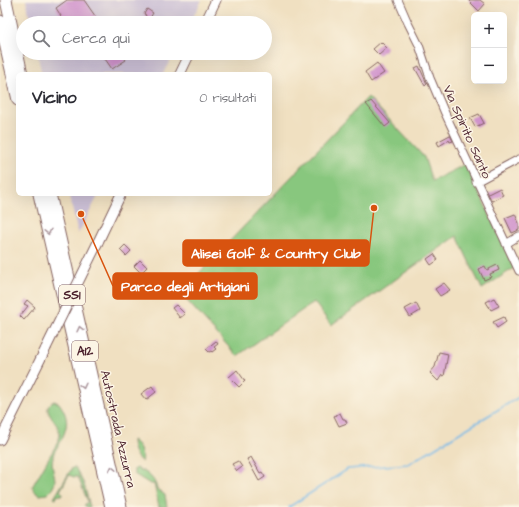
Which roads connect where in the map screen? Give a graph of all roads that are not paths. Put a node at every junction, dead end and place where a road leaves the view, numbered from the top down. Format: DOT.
graph roads {
  1 [pos="6,0"];
  2 [pos="216,0"];
  3 [pos="398,0"];
  4 [pos="208,16"];
  5 [pos="0,21"];
  6 [pos="16,46"];
  7 [pos="19,60"];
  8 [pos="187,60"];
  9 [pos="22,72"];
  10 [pos="181,72"];
  11 [pos="16,91"];
  12 [pos="519,159"];
  13 [pos="476,182"];
  14 [pos="39,196"];
  15 [pos="50,196"];
  16 [pos="120,196"];
  17 [pos="519,236"];
  18 [pos="506,244"];
  19 [pos="519,271"];
  20 [pos="0,440"];
  21 [pos="111,507"];
  22 [pos="121,507"];
  1 -- 6 [label="highway"];
  2 -- 4 [label="main road"];
  3 -- 13 [label="street, Via Spirito Santo"];
  5 -- 11 [label="highway"];
  7 -- 9 [label="highway"];
  8 -- 10 [label="main road"];
  12 -- 13 [label="street"];
  13 -- 18 [label="street, Via Spirito Santo"];
  14 -- 21 [label="highway, Autostrada Azzurra / A12, one-way"];
  22 -- 15 [label="highway, Autostrada Azzurra / A12, one-way"];
  16 -- 20 [label="main road, SS1, bridge"];
  17 -- 18 [label="street"];
  18 -- 19 [label="street, Via Spirito Santo"];
}
